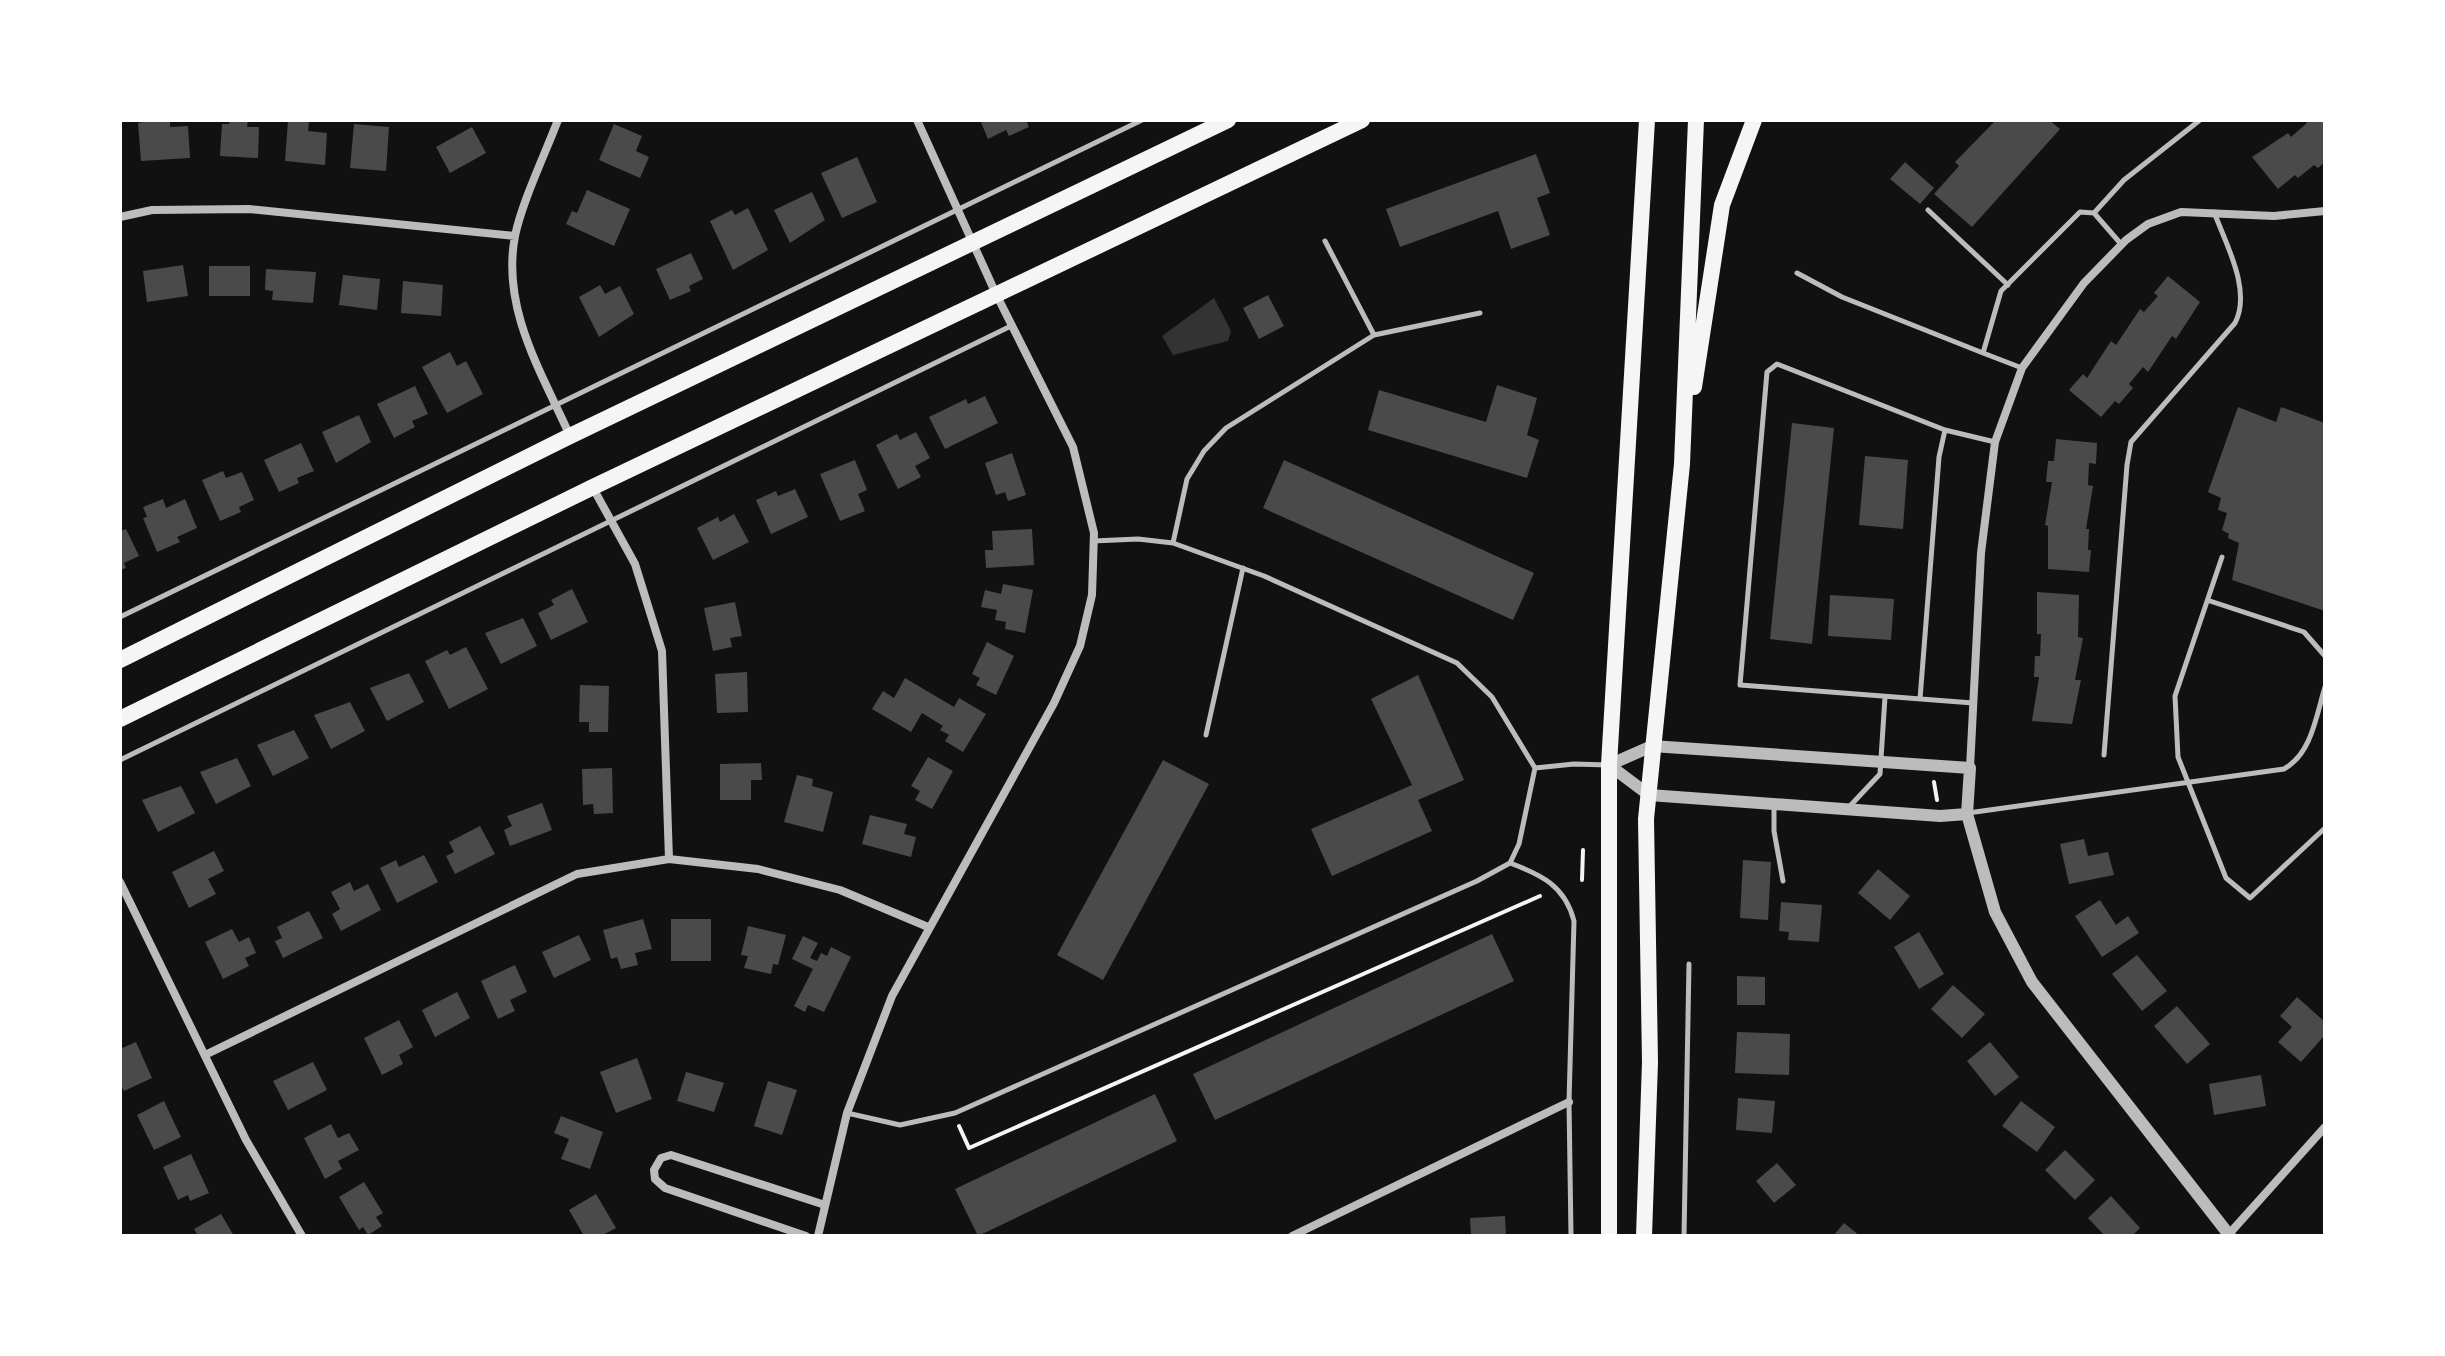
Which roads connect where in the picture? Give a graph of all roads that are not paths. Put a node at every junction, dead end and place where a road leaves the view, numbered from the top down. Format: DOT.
graph roads {
  1 [pos="558,120"];
  2 [pos="917,120"];
  3 [pos="1142,120"];
  4 [pos="1228,120"];
  5 [pos="1362,120"];
  6 [pos="1647,120"];
  7 [pos="1696,120"];
  8 [pos="1754,120"];
  9 [pos="2200,120"];
  10 [pos="958,208"];
  11 [pos="1928,210"];
  12 [pos="2214,211"];
  13 [pos="2325,211"];
  14 [pos="2094,213"];
  15 [pos="120,217"];
  16 [pos="515,236"];
  17 [pos="1325,241"];
  18 [pos="974,244"];
  19 [pos="2121,245"];
  20 [pos="1797,273"];
  21 [pos="2008,285"];
  22 [pos="996,294"];
  23 [pos="1480,313"];
  24 [pos="1015,325"];
  25 [pos="1374,335"];
  26 [pos="1983,353"];
  27 [pos="2022,368"];
  28 [pos="555,403"];
  29 [pos="1945,430"];
  30 [pos="570,436"];
  31 [pos="1995,442"];
  32 [pos="1682,464"];
  33 [pos="593,487"];
  34 [pos="610,519"];
  35 [pos="1093,541"];
  36 [pos="1173,543"];
  37 [pos="2222,557"];
  38 [pos="1243,568"];
  39 [pos="2210,601"];
  40 [pos="120,617"];
  41 [pos="2325,656"];
  42 [pos="120,660"];
  43 [pos="2325,687"];
  44 [pos="1885,697"];
  45 [pos="1920,699"];
  46 [pos="1973,703"];
  47 [pos="2322,711"];
  48 [pos="120,719"];
  49 [pos="1206,735"];
  50 [pos="1652,746"];
  51 [pos="2104,755"];
  52 [pos="120,760"];
  53 [pos="1882,762"];
  54 [pos="1609,765"];
  55 [pos="1535,768"];
  56 [pos="1970,768"];
  57 [pos="2188,783"];
  58 [pos="1649,795"];
  59 [pos="1775,805"];
  60 [pos="1845,810"];
  61 [pos="1967,814"];
  62 [pos="2325,828"];
  63 [pos="669,859"];
  64 [pos="1510,863"];
  65 [pos="1783,881"];
  66 [pos="120,882"];
  67 [pos="928,927"];
  68 [pos="1689,964"];
  69 [pos="205,1055"];
  70 [pos="1569,1102"];
  71 [pos="847,1113"];
  72 [pos="2325,1127"];
  73 [pos="825,1205"];
  74 [pos="2230,1235"];
  75 [pos="302,1236"];
  76 [pos="806,1236"];
  77 [pos="818,1236"];
  78 [pos="1292,1236"];
  79 [pos="1571,1236"];
  80 [pos="1609,1236"];
  81 [pos="1644,1236"];
  82 [pos="1684,1236"];
  1 -- 16 [label="street"];
  2 -- 10 [label="street"];
  3 -- 10 [label="lane"];
  4 -- 18 [label="main road"];
  5 -- 22 [label="main road"];
  6 -- 54 [label="main road"];
  7 -- 32 [label="main road"];
  8 -- 32 [label="main road"];
  9 -- 14 [label="lane"];
  10 -- 18 [label="street"];
  10 -- 28 [label="lane"];
  11 -- 21 [label="lane"];
  12 -- 13 [label="street"];
  12 -- 19 [label="street"];
  12 -- 51 [label="lane"];
  14 -- 19 [label="lane"];
  14 -- 21 [label="lane"];
  15 -- 16 [label="street"];
  16 -- 28 [label="street"];
  17 -- 25 [label="lane"];
  18 -- 22 [label="street"];
  18 -- 30 [label="main road"];
  19 -- 27 [label="street"];
  20 -- 26 [label="lane"];
  21 -- 26 [label="lane"];
  22 -- 24 [label="street"];
  22 -- 33 [label="main road"];
  23 -- 25 [label="lane"];
  24 -- 34 [label="lane"];
  24 -- 35 [label="street"];
  25 -- 36 [label="lane"];
  26 -- 27 [label="lane"];
  27 -- 31 [label="street"];
  28 -- 30 [label="street"];
  28 -- 40 [label="lane"];
  29 -- 31 [label="lane"];
  29 -- 44 [label="lane"];
  29 -- 45 [label="lane"];
  30 -- 42 [label="main road"];
  31 -- 46 [label="street"];
  32 -- 50 [label="main road"];
  33 -- 34 [label="street"];
  33 -- 48 [label="main road"];
  34 -- 52 [label="lane"];
  34 -- 63 [label="street"];
  35 -- 36 [label="lane"];
  35 -- 67 [label="street"];
  36 -- 38 [label="lane"];
  37 -- 39 [label="lane"];
  38 -- 49 [label="lane"];
  38 -- 55 [label="lane"];
  39 -- 41 [label="lane"];
  39 -- 57 [label="lane"];
  43 -- 47 [label="lane"];
  44 -- 45 [label="lane"];
  44 -- 53 [label="lane"];
  45 -- 46 [label="lane"];
  46 -- 56 [label="street"];
  47 -- 57 [label="lane"];
  50 -- 53 [label="street"];
  50 -- 54 [label="street"];
  50 -- 58 [label="main road"];
  53 -- 56 [label="street"];
  53 -- 60 [label="lane"];
  54 -- 55 [label="lane"];
  54 -- 58 [label="street"];
  54 -- 80 [label="main road"];
  55 -- 64 [label="lane"];
  56 -- 61 [label="street"];
  57 -- 61 [label="lane"];
  57 -- 62 [label="lane"];
  58 -- 59 [label="street"];
  58 -- 81 [label="main road"];
  59 -- 60 [label="street"];
  59 -- 65 [label="lane"];
  60 -- 61 [label="street"];
  61 -- 74 [label="street"];
  63 -- 67 [label="street"];
  63 -- 69 [label="street"];
  64 -- 70 [label="lane"];
  64 -- 71 [label="lane"];
  66 -- 69 [label="street"];
  67 -- 71 [label="street"];
  68 -- 82 [label="lane"];
  69 -- 75 [label="street"];
  70 -- 78 [label="street"];
  70 -- 79 [label="lane"];
  71 -- 73 [label="street"];
  72 -- 74 [label="street"];
  73 -- 76 [label="street"];
  73 -- 77 [label="street"];
}
